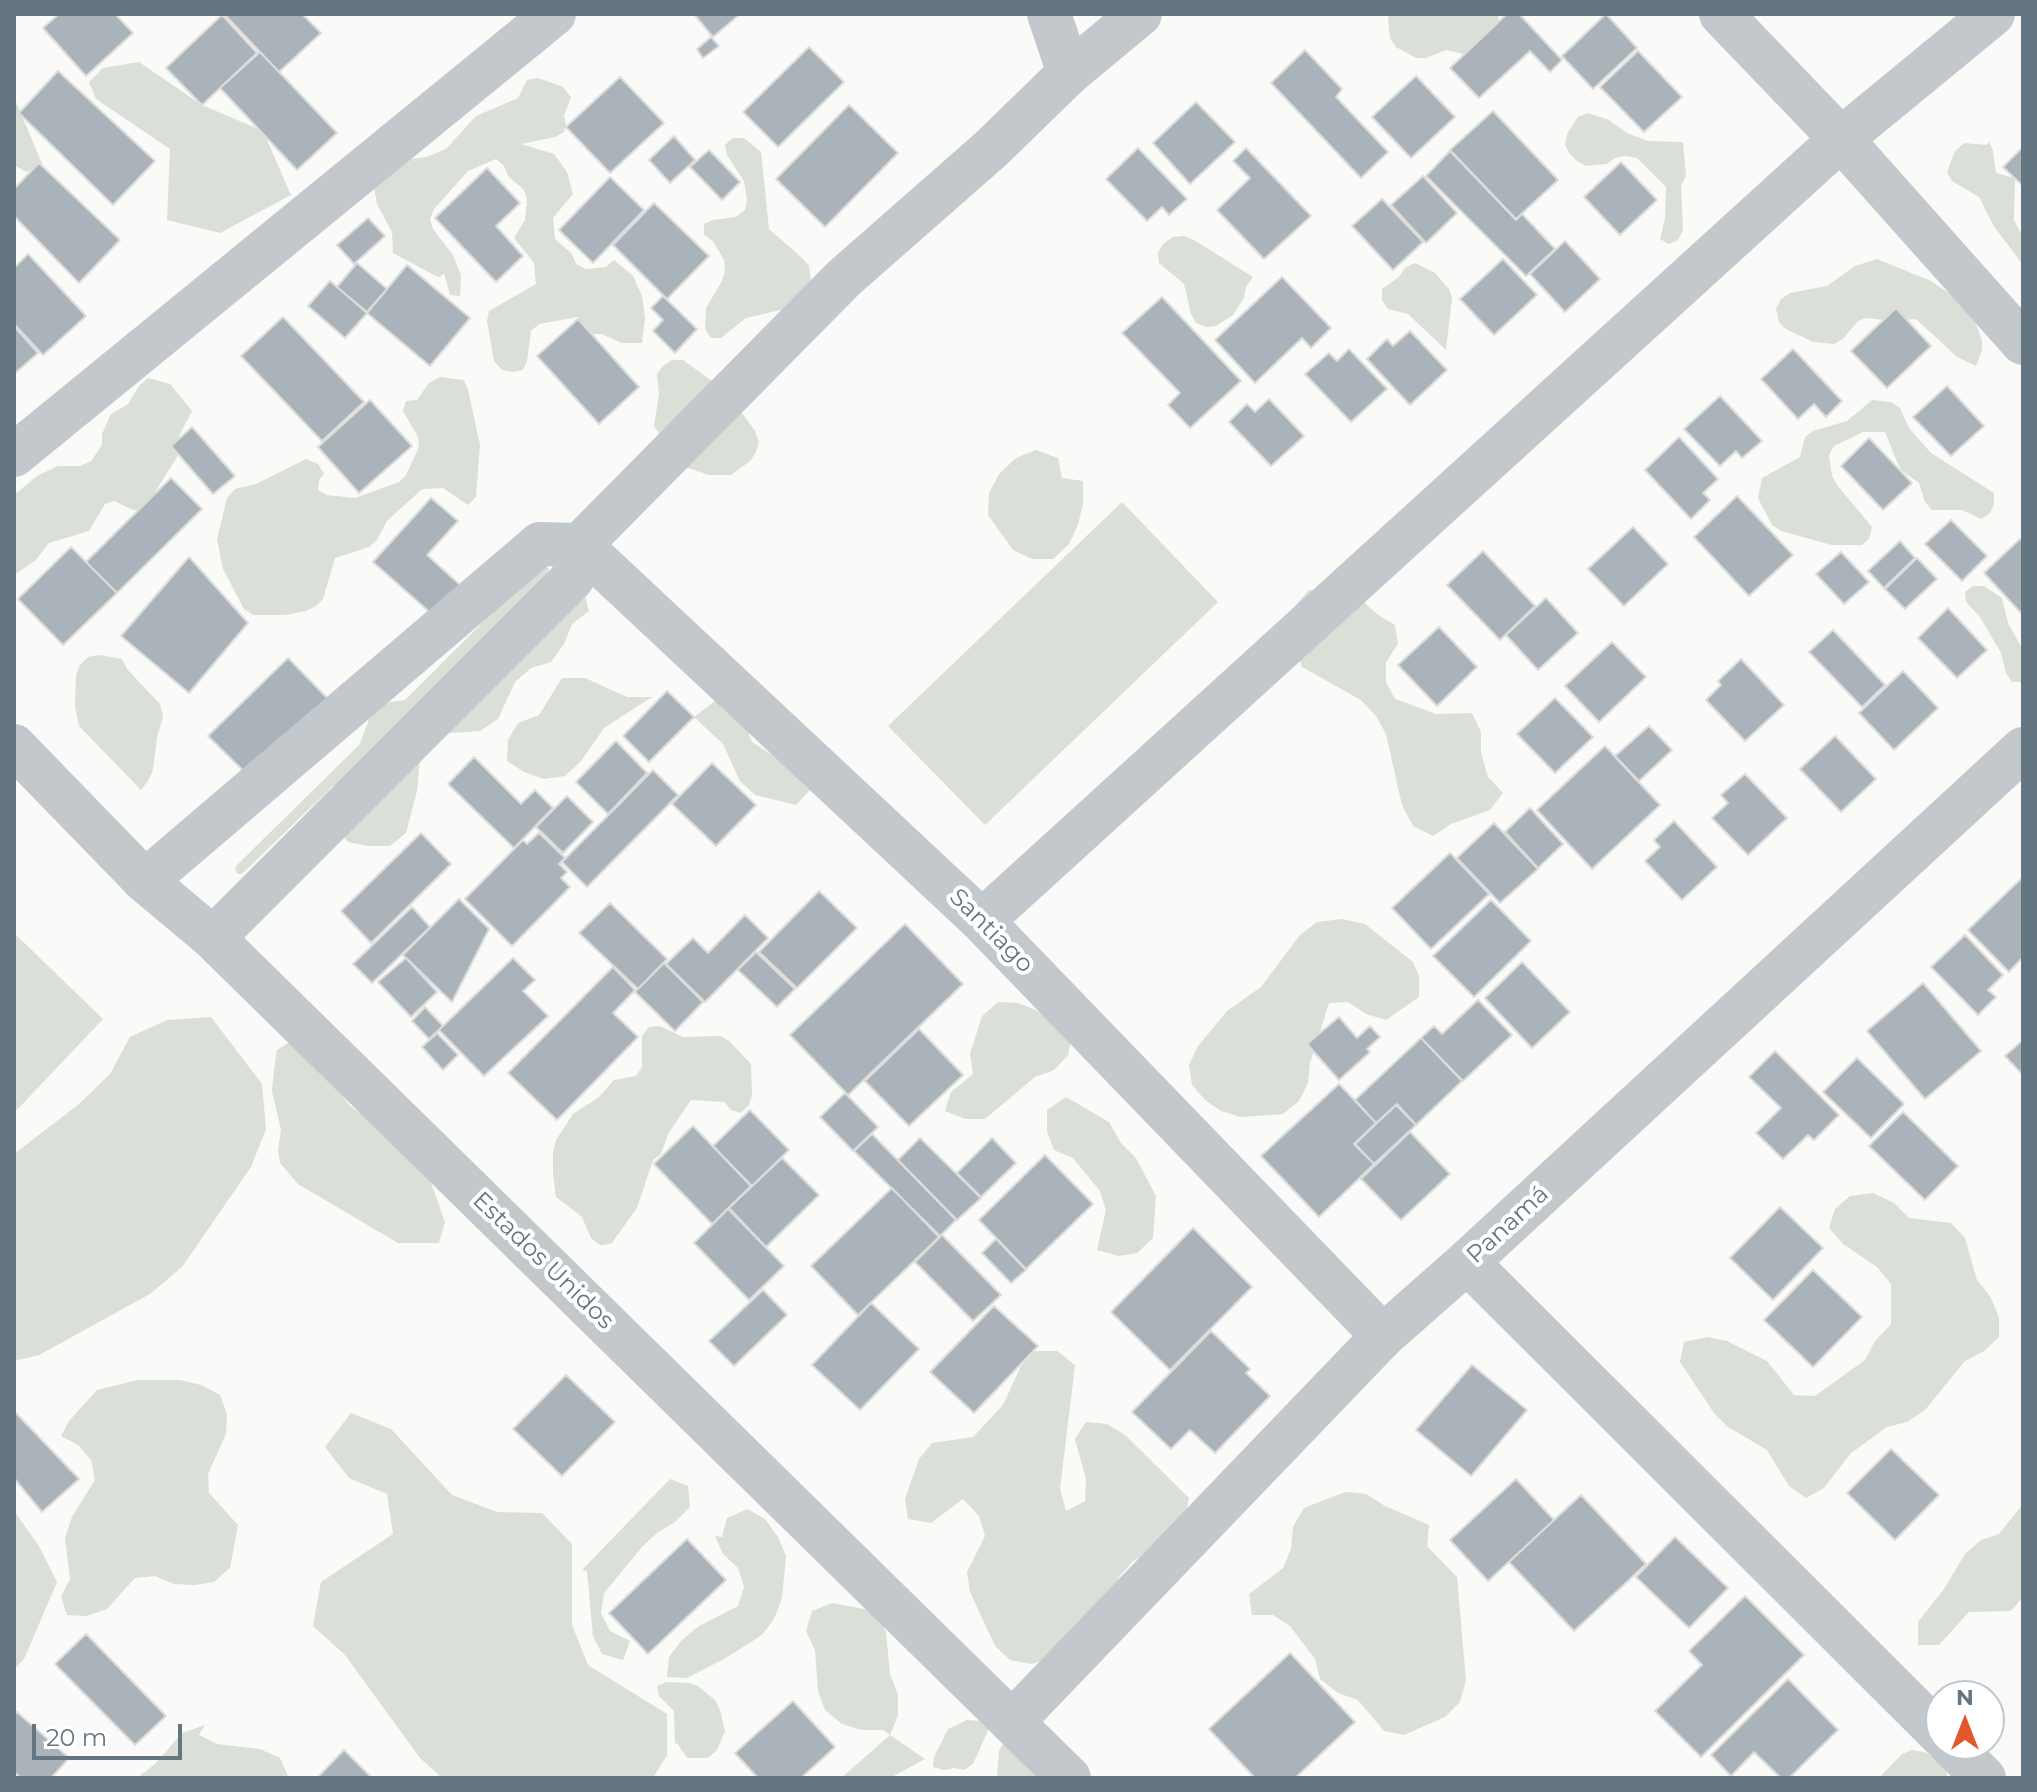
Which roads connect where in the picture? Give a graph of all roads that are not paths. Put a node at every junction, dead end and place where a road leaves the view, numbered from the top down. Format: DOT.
graph roads {
  1 [pos="554,14"];
  2 [pos="1049,14"];
  3 [pos="1140,14"];
  4 [pos="1721,14"];
  5 [pos="1993,14"];
  6 [pos="1069,73"];
  7 [pos="1841,139"];
  8 [pos="2023,343"];
  9 [pos="14,455"];
  10 [pos="580,545"];
  11 [pos="14,746"];
  12 [pos="2023,749"];
  13 [pos="145,881"];
  14 [pos="982,921"];
  15 [pos="213,938"];
  16 [pos="1467,1262"];
  17 [pos="1383,1336"];
  18 [pos="1925,1719"];
  19 [pos="1013,1721"];
  20 [pos="1966,1760"];
  21 [pos="1069,1778"];
  22 [pos="1984,1778"];
  1 -- 9 [label="street"];
  2 -- 6 [label="street"];
  3 -- 6 [label="street"];
  4 -- 7 [label="street"];
  5 -- 7 [label="street"];
  6 -- 10 [label="street"];
  7 -- 8 [label="street"];
  7 -- 14 [label="street"];
  10 -- 13 [label="street"];
  10 -- 14 [label="street, Santiago"];
  10 -- 15 [label="street"];
  11 -- 13 [label="street, Estados Unidos"];
  12 -- 16 [label="street, Panamá"];
  13 -- 15 [label="street, Estados Unidos"];
  14 -- 17 [label="street, Santiago"];
  15 -- 19 [label="street, Estados Unidos"];
  16 -- 17 [label="street, Panamá"];
  16 -- 18 [label="street"];
  17 -- 19 [label="street, Panamá"];
  19 -- 21 [label="street, Estados Unidos"];
  20 -- 22 [label="street"];
}
